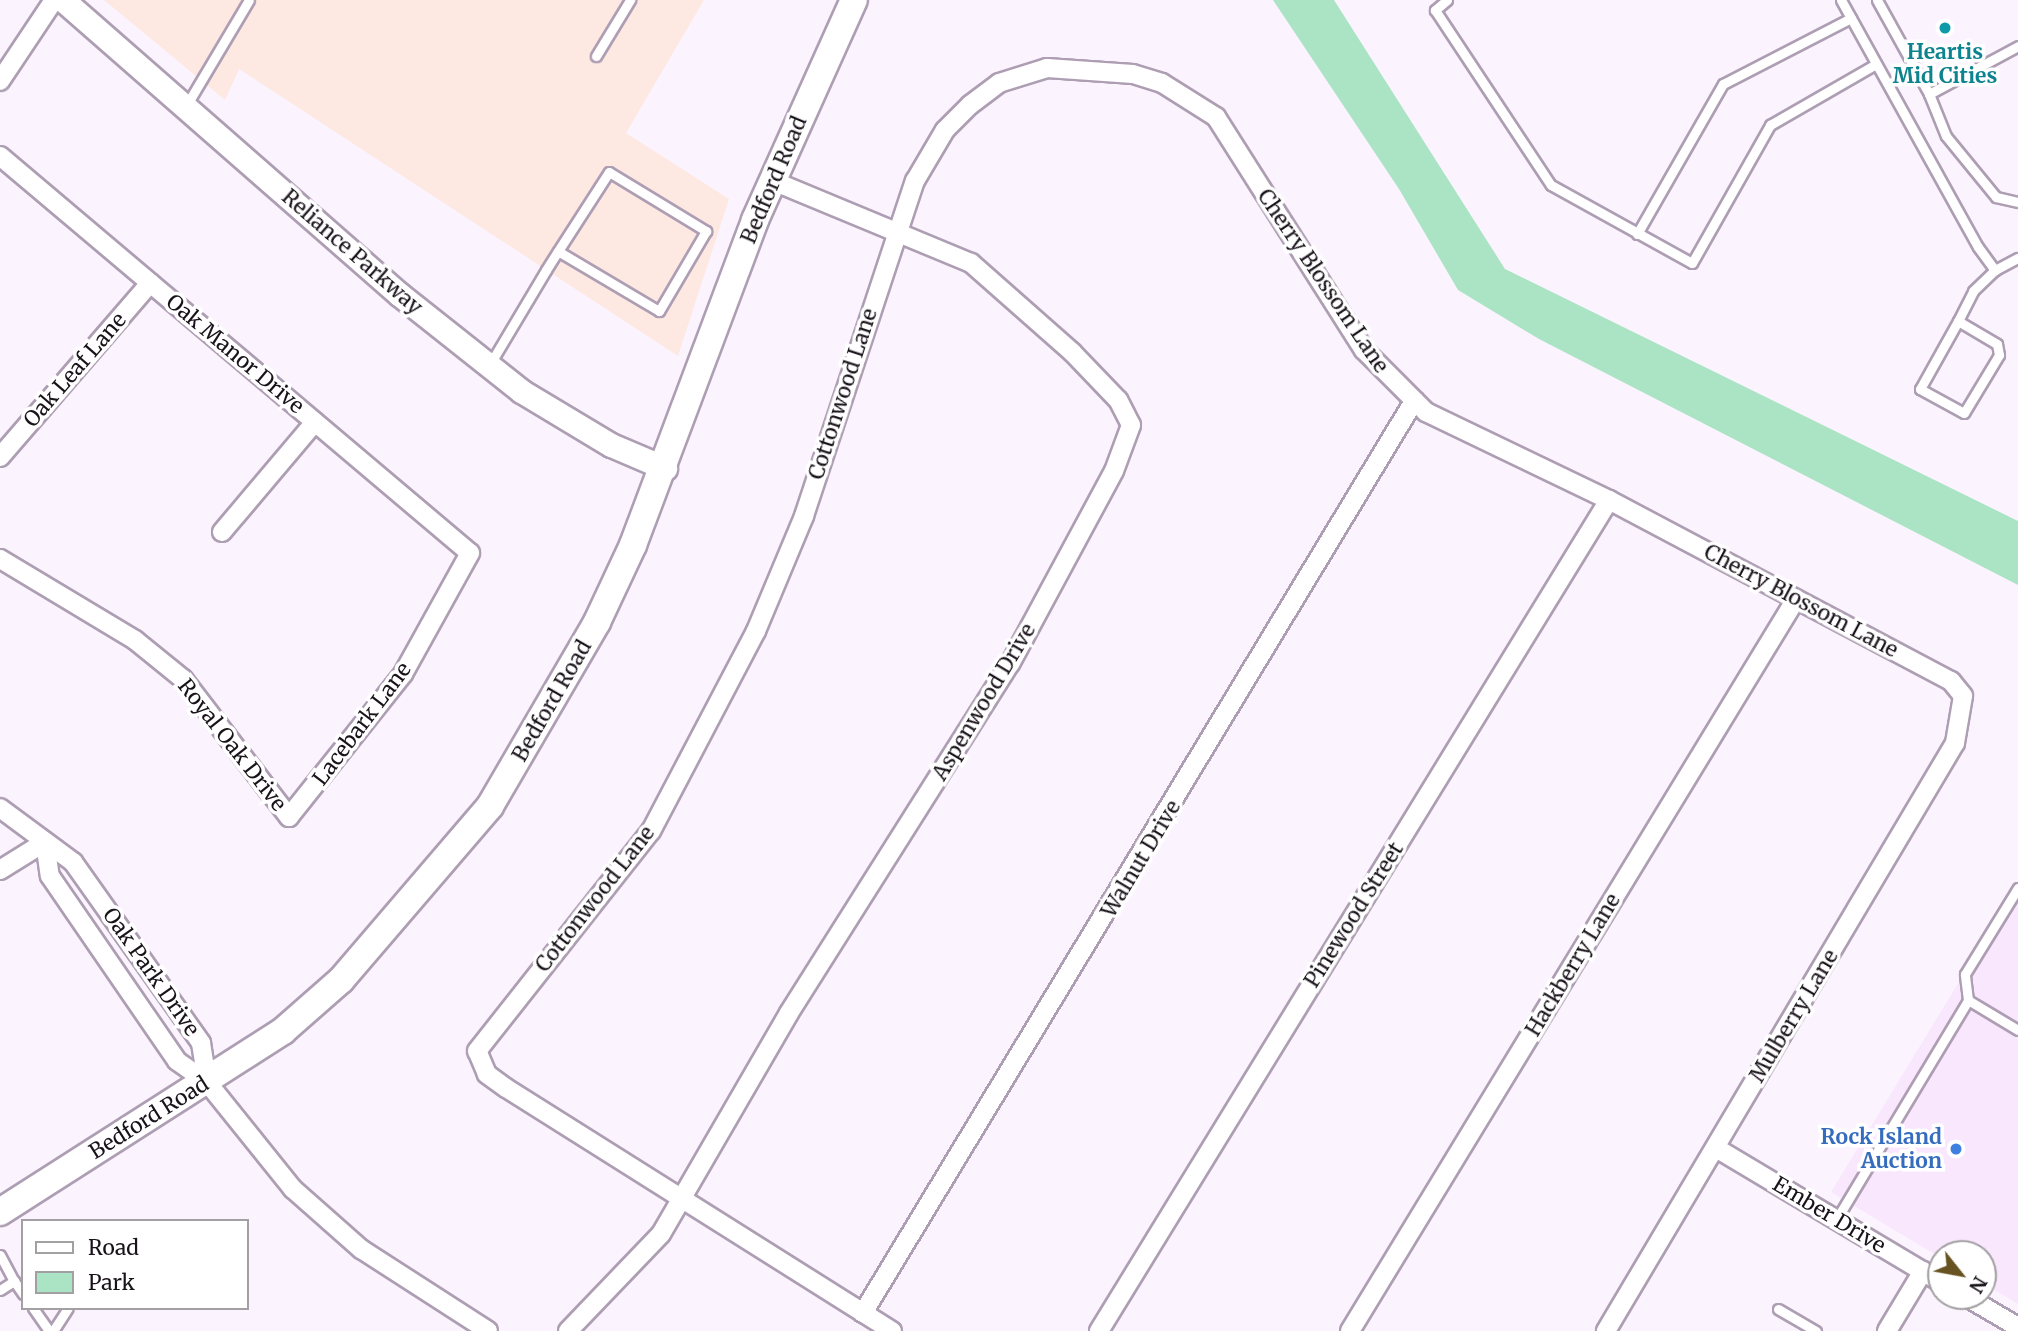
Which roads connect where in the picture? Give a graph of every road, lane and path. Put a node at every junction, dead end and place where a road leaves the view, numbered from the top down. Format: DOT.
graph roads {
  1 [pos="54,0"];
  2 [pos="64,0"];
  3 [pos="249,0"];
  4 [pos="630,0"];
  5 [pos="854,0"];
  6 [pos="1447,0"];
  7 [pos="1841,0"];
  8 [pos="1877,0"];
  9 [pos="1851,18"];
  10 [pos="2018,46"];
  11 [pos="596,56"];
  12 [pos="1877,65"];
  13 [pos="0,81"];
  14 [pos="1929,94"];
  15 [pos="185,107"];
  16 [pos="0,156"];
  17 [pos="775,182"];
  18 [pos="2018,202"];
  19 [pos="898,229"];
  20 [pos="1637,234"];
  21 [pos="558,251"];
  22 [pos="2018,258"];
  23 [pos="1995,270"];
  24 [pos="150,283"];
  25 [pos="1958,321"];
  26 [pos="489,365"];
  27 [pos="1414,401"];
  28 [pos="315,422"];
  29 [pos="0,457"];
  30 [pos="665,468"];
  31 [pos="1609,500"];
  32 [pos="222,532"];
  33 [pos="470,553"];
  34 [pos="0,559"];
  35 [pos="1796,598"];
  36 [pos="1964,696"];
  37 [pos="0,808"];
  38 [pos="289,817"];
  39 [pos="45,842"];
  40 [pos="0,870"];
  41 [pos="2018,888"];
  42 [pos="132,947"];
  43 [pos="109,964"];
  44 [pos="1968,1000"];
  45 [pos="2018,1030"];
  46 [pos="207,1082"];
  47 [pos="1716,1149"];
  48 [pos="680,1201"];
  49 [pos="0,1212"];
  50 [pos="1836,1220"];
  51 [pos="0,1255"];
  52 [pos="1923,1271"];
  53 [pos="1927,1273"];
  54 [pos="14,1281"];
  55 [pos="0,1290"];
  56 [pos="21,1291"];
  57 [pos="1778,1309"];
  58 [pos="35,1310"];
  59 [pos="67,1310"];
  60 [pos="1989,1310"];
  61 [pos="863,1313"];
  62 [pos="2018,1327"];
  63 [pos="51,1331"];
  64 [pos="488,1331"];
  65 [pos="568,1331"];
  66 [pos="892,1331"];
  67 [pos="1099,1331"];
  68 [pos="1350,1331"];
  69 [pos="1606,1331"];
  70 [pos="1816,1331"];
  71 [pos="1887,1331"];
  1 -- 13 [label="street"];
  2 -- 15 [label="street, Reliance Parkway"];
  3 -- 15 [label="lane"];
  4 -- 11 [label="lane"];
  5 -- 17 [label="main road, Bedford Road"];
  6 -- 20 [label="lane"];
  7 -- 9 [label="lane"];
  8 -- 14 [label="lane"];
  9 -- 12 [label="lane"];
  9 -- 20 [label="lane"];
  10 -- 14 [label="lane"];
  12 -- 20 [label="lane"];
  12 -- 23 [label="lane"];
  14 -- 18 [label="lane"];
  15 -- 26 [label="street, Reliance Parkway"];
  16 -- 24 [label="street, Oak Manor Drive"];
  17 -- 19 [label="street, Aspenwood Drive"];
  17 -- 30 [label="main road, Bedford Road"];
  19 -- 27 [label="street, Cherry Blossom Lane"];
  19 -- 48 [label="street, Cottonwood Lane"];
  19 -- 48 [label="street, Aspenwood Drive"];
  21 -- 21 [label="lane"];
  21 -- 26 [label="lane"];
  22 -- 23 [label="lane"];
  23 -- 25 [label="lane"];
  24 -- 28 [label="street, Oak Manor Drive"];
  24 -- 29 [label="street, Oak Leaf Lane"];
  25 -- 25 [label="lane"];
  26 -- 30 [label="street, Reliance Parkway"];
  27 -- 31 [label="street, Cherry Blossom Lane"];
  27 -- 61 [label="street, Walnut Drive"];
  28 -- 32 [label="street"];
  28 -- 33 [label="street, Oak Manor Drive"];
  30 -- 46 [label="main road, Bedford Road"];
  31 -- 35 [label="street, Cherry Blossom Lane"];
  31 -- 67 [label="street, Pinewood Street"];
  33 -- 38 [label="street, Lacebark Lane"];
  34 -- 38 [label="street, Royal Oak Drive"];
  35 -- 36 [label="street, Cherry Blossom Lane"];
  35 -- 68 [label="street, Hackberry Lane"];
  36 -- 47 [label="street, Mulberry Lane"];
  37 -- 39 [label="street, Oak Park Drive"];
  39 -- 40 [label="street"];
  39 -- 42 [label="street, Oak Park Drive"];
  39 -- 43 [label="street, Oak Park Drive"];
  41 -- 44 [label="lane"];
  42 -- 43 [label="street"];
  42 -- 46 [label="street, Oak Park Drive"];
  43 -- 46 [label="street, Oak Park Drive"];
  44 -- 45 [label="lane"];
  44 -- 50 [label="lane"];
  46 -- 49 [label="main road, Bedford Road"];
  46 -- 64 [label="street"];
  47 -- 50 [label="street, Ember Drive"];
  47 -- 69 [label="street, Mulberry Lane"];
  48 -- 61 [label="street, Cottonwood Lane"];
  48 -- 65 [label="street, Aspenwood Drive"];
  50 -- 52 [label="street, Ember Drive"];
  51 -- 54 [label="lane"];
  52 -- 53 [label="street, Ember Drive"];
  52 -- 71 [label="street"];
  54 -- 55 [label="lane"];
  54 -- 56 [label="lane"];
  57 -- 70 [label="lane"];
  58 -- 63 [label="lane"];
  59 -- 63 [label="lane"];
  60 -- 62 [label="street"];
  61 -- 66 [label="street, Cottonwood Lane"];
}
